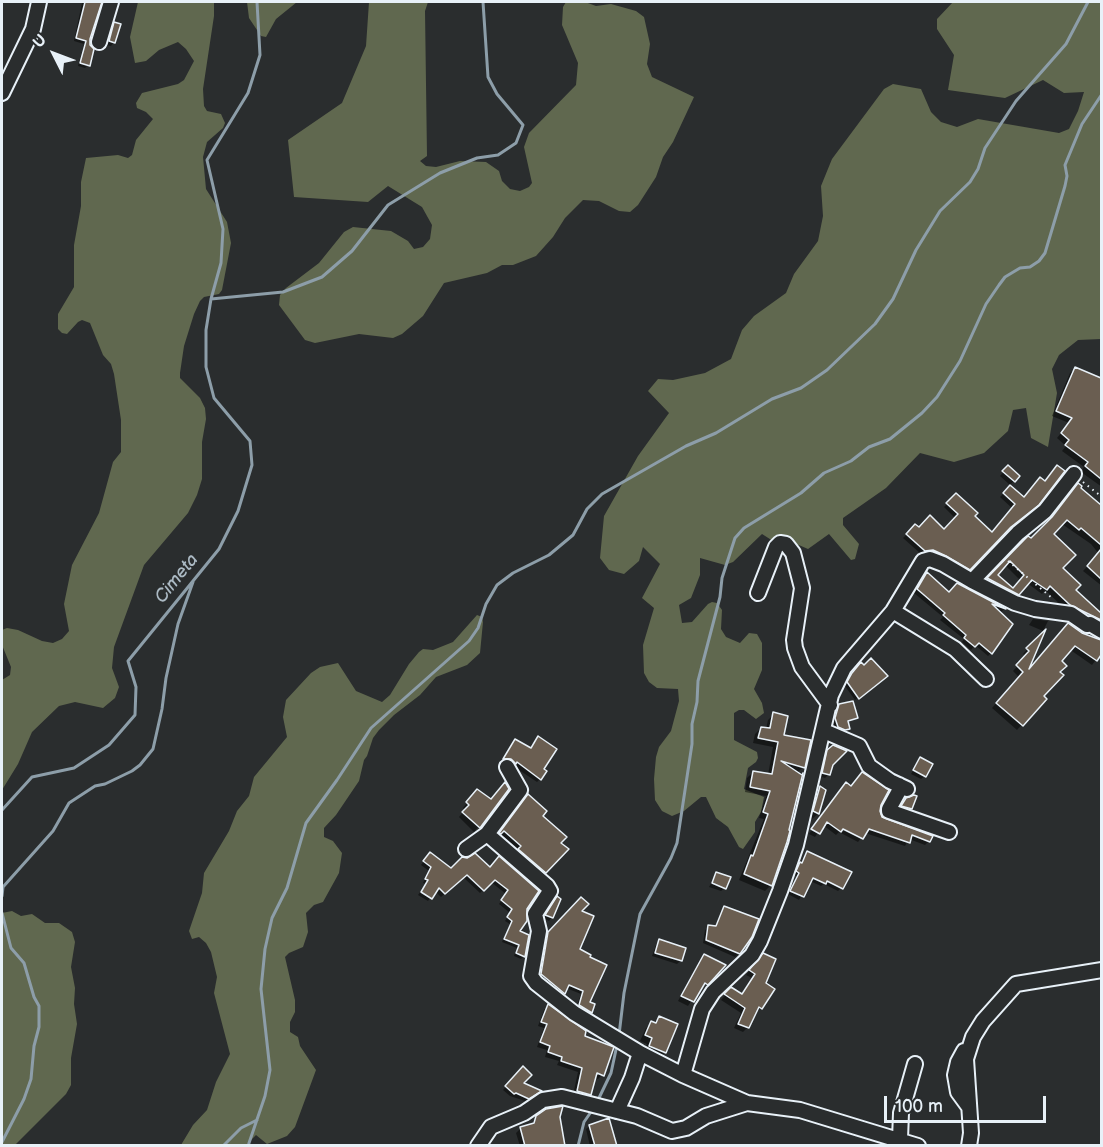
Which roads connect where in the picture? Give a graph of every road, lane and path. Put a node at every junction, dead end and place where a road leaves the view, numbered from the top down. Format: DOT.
graph roads {
  1 [pos="39,2"];
  2 [pos="111,2"];
  3 [pos="99,42"];
  4 [pos="2,93"];
  5 [pos="1074,474"];
  6 [pos="1101,497"];
  7 [pos="999,553"];
  8 [pos="972,581"];
  9 [pos="758,593"];
  10 [pos="893,610"];
  11 [pos="1065,612"];
  12 [pos="1101,631"];
  13 [pos="986,679"];
  14 [pos="830,705"];
  15 [pos="824,731"];
  16 [pos="507,767"];
  17 [pos="949,832"];
  18 [pos="487,834"];
  19 [pos="466,849"];
  20 [pos="1101,970"];
  21 [pos="640,1053"];
  22 [pos="915,1065"];
  23 [pos="683,1075"];
  24 [pos="747,1103"];
  25 [pos="617,1111"];
  26 [pos="900,1139"];
  27 [pos="478,1146"];
  28 [pos="918,1146"];
  29 [pos="969,1146"];
  1 -- 4 [label="street"];
  2 -- 3 [label="street"];
  5 -- 6 [label="path"];
  5 -- 7 [label="street"];
  7 -- 8 [label="street"];
  7 -- 11 [label="path"];
  8 -- 10 [label="street"];
  8 -- 11 [label="street"];
  9 -- 14 [label="street"];
  10 -- 13 [label="street"];
  10 -- 14 [label="street"];
  11 -- 12 [label="street"];
  14 -- 15 [label="street"];
  15 -- 17 [label="street"];
  15 -- 23 [label="street"];
  16 -- 18 [label="street"];
  18 -- 19 [label="street"];
  18 -- 21 [label="street"];
  20 -- 29 [label="street"];
  21 -- 23 [label="street"];
  21 -- 25 [label="street"];
  22 -- 26 [label="street"];
  23 -- 24 [label="street"];
  24 -- 25 [label="street"];
  24 -- 26 [label="street"];
  25 -- 27 [label="street"];
  26 -- 28 [label="street"];
}
